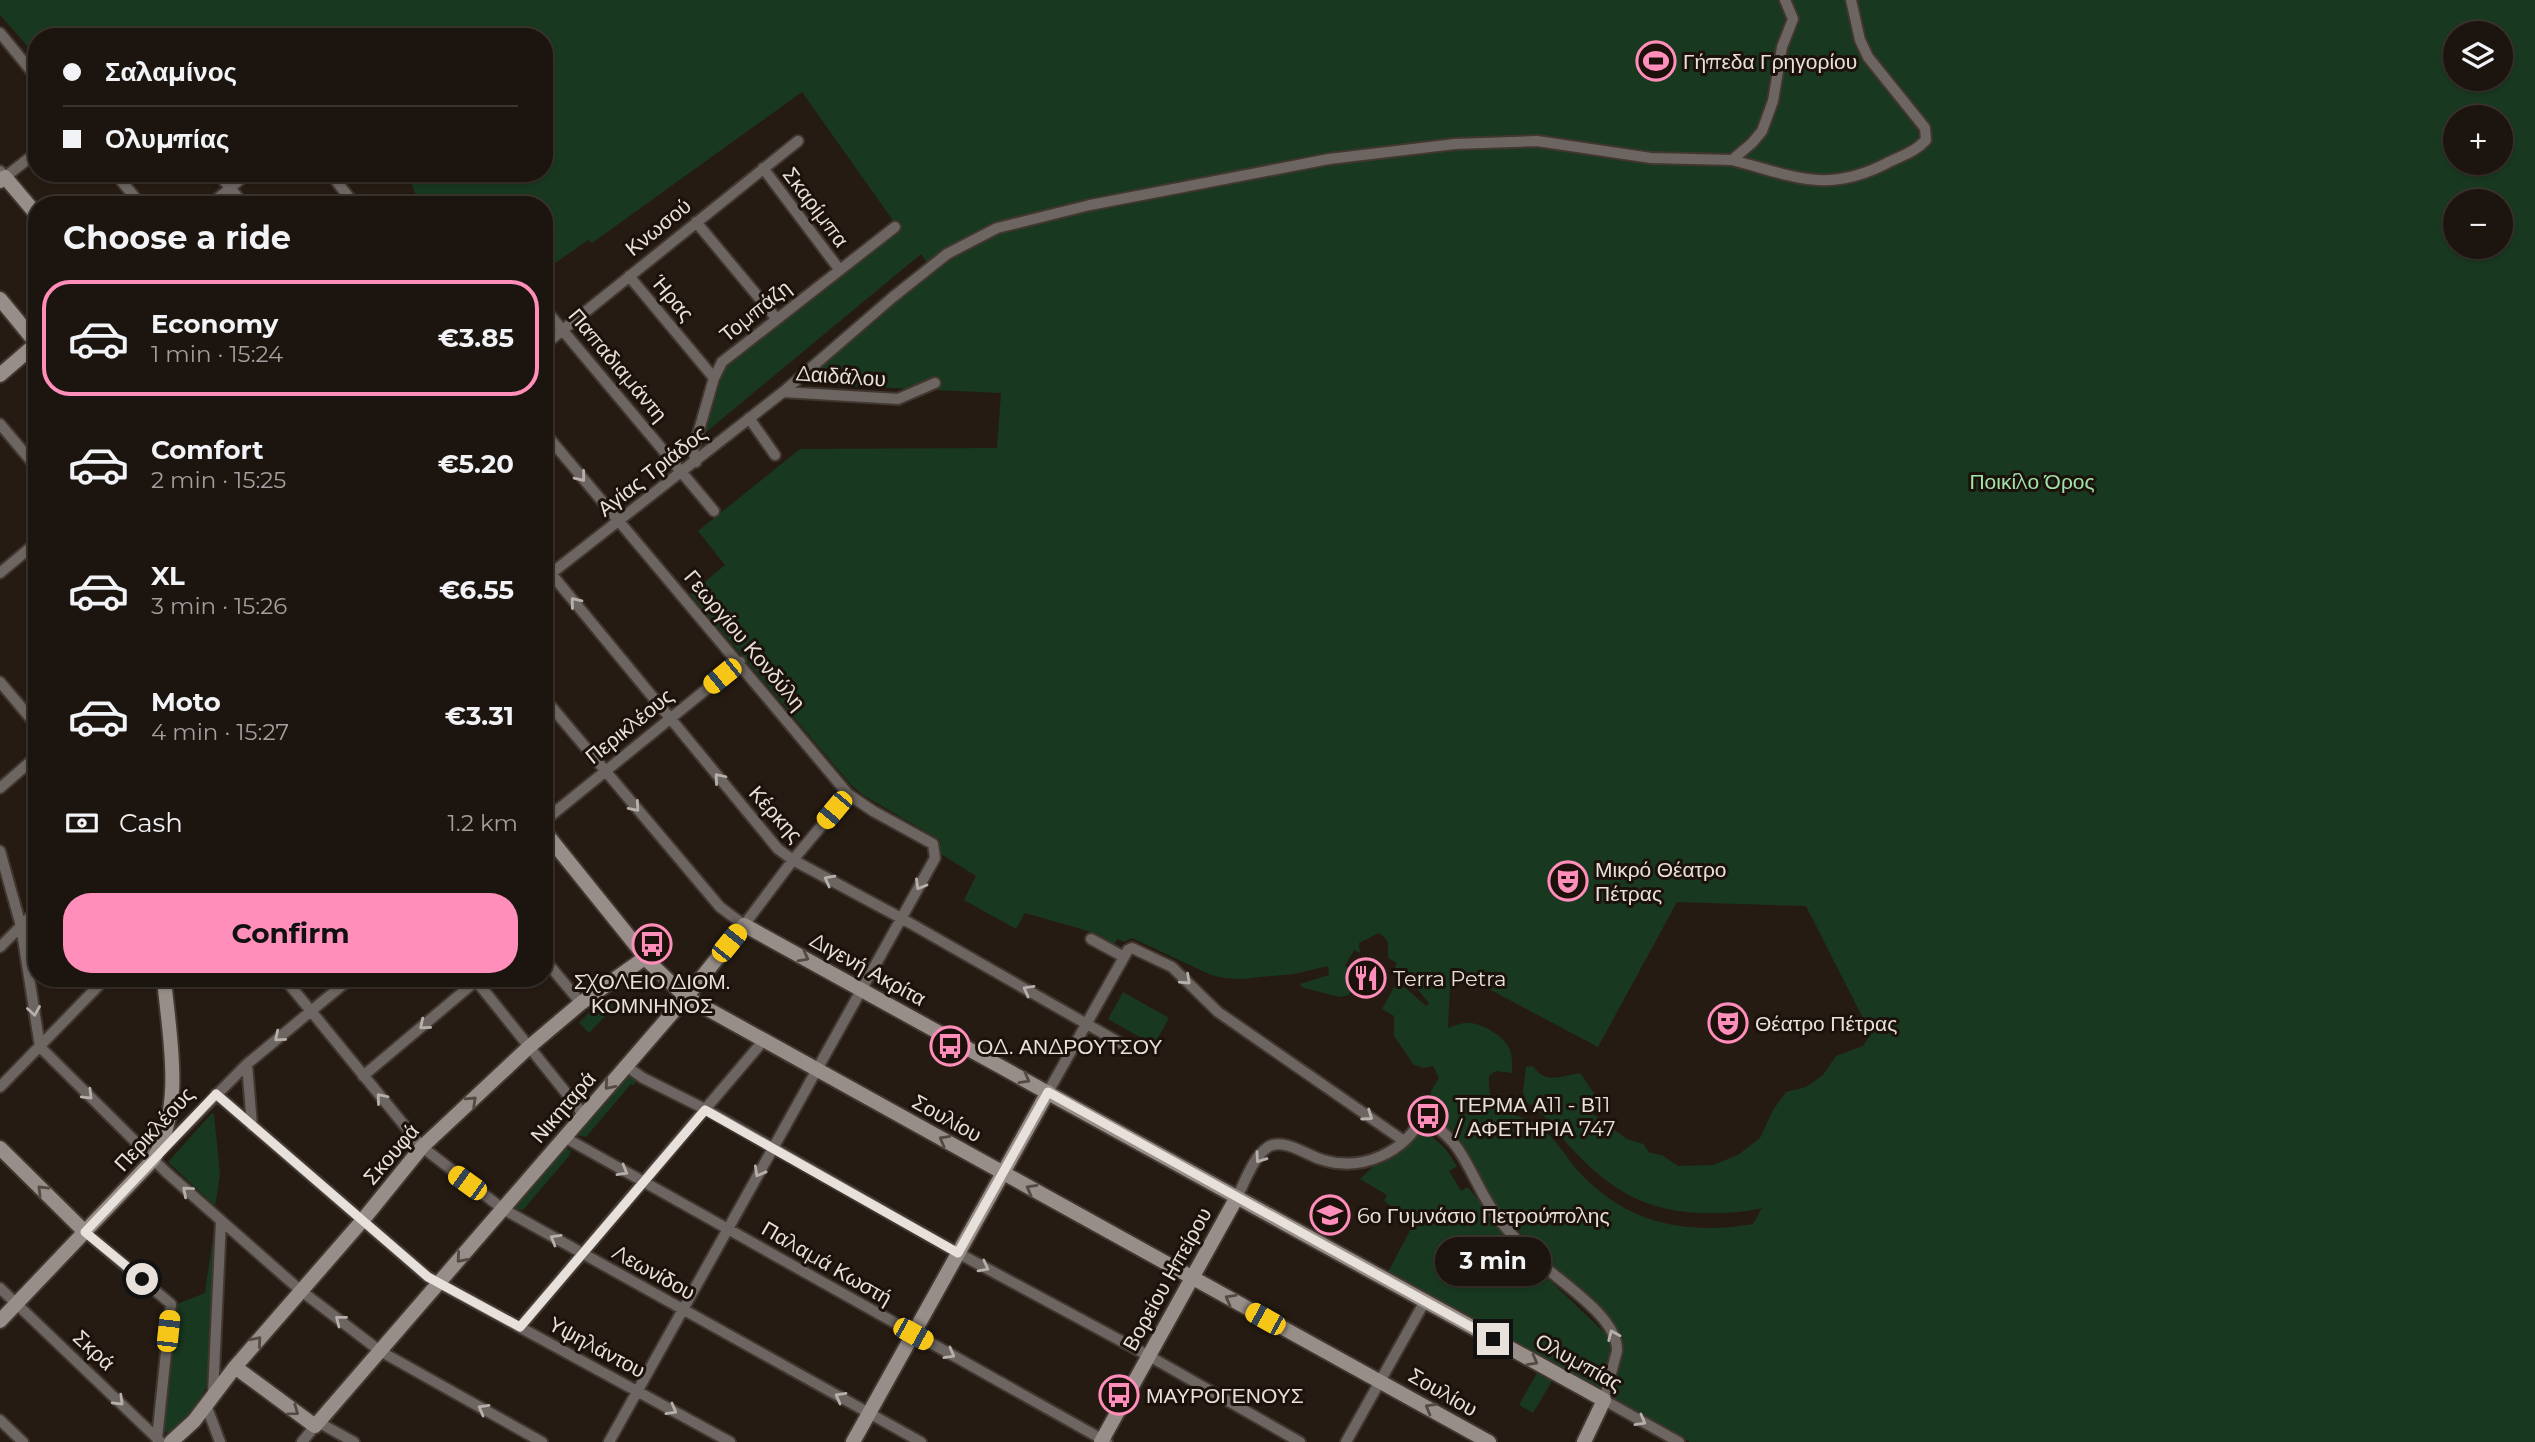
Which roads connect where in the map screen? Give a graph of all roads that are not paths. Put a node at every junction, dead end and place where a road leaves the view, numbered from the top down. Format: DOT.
graph roads {
  1 [pos="1785,0"];
  2 [pos="1852,0"];
  3 [pos="0,33"];
  4 [pos="28,67"];
  5 [pos="797,141"];
  6 [pos="28,158"];
  7 [pos="1732,160"];
  8 [pos="763,168"];
  9 [pos="2,176"];
  10 [pos="122,182"];
  11 [pos="225,182"];
  12 [pos="237,182"];
  13 [pos="337,182"];
  14 [pos="230,188"];
  15 [pos="134,196"];
  16 [pos="221,196"];
  17 [pos="237,196"];
  18 [pos="348,196"];
  19 [pos="28,205"];
  20 [pos="696,222"];
  21 [pos="895,227"];
  22 [pos="839,269"];
  23 [pos="629,276"];
  24 [pos="0,299"];
  25 [pos="553,318"];
  26 [pos="776,318"];
  27 [pos="563,329"];
  28 [pos="28,333"];
  29 [pos="553,337"];
  30 [pos="28,352"];
  31 [pos="0,375"];
  32 [pos="714,377"];
  33 [pos="935,383"];
  34 [pos="783,392"];
  35 [pos="749,418"];
  36 [pos="0,424"];
  37 [pos="553,443"];
  38 [pos="775,455"];
  39 [pos="28,457"];
  40 [pos="696,462"];
  41 [pos="683,472"];
  42 [pos="714,511"];
  43 [pos="618,522"];
  44 [pos="28,549"];
  45 [pos="0,556"];
  46 [pos="553,568"];
  47 [pos="4,569"];
  48 [pos="553,579"];
  49 [pos="740,662"];
  50 [pos="0,682"];
  51 [pos="553,709"];
  52 [pos="28,715"];
  53 [pos="670,718"];
  54 [pos="28,764"];
  55 [pos="605,772"];
  56 [pos="0,788"];
  57 [pos="848,794"];
  58 [pos="553,814"];
  59 [pos="553,842"];
  60 [pos="0,851"];
  61 [pos="793,860"];
  62 [pos="2,865"];
  63 [pos="901,918"];
  64 [pos="28,919"];
  65 [pos="744,925"];
  66 [pos="21,926"];
  67 [pos="1091,939"];
  68 [pos="0,947"];
  69 [pos="1126,953"];
  70 [pos="646,957"];
  71 [pos="553,970"];
  72 [pos="28,971"];
  73 [pos="31,987"];
  74 [pos="97,987"];
  75 [pos="164,987"];
  76 [pos="291,987"];
  77 [pos="340,987"];
  78 [pos="467,987"];
  79 [pos="481,987"];
  80 [pos="862,989"];
  81 [pos="686,997"];
  82 [pos="581,1003"];
  83 [pos="310,1011"];
  84 [pos="1088,1024"];
  85 [pos="764,1040"];
  86 [pos="40,1047"];
  87 [pos="529,1047"];
  88 [pos="1127,1047"];
  89 [pos="247,1064"];
  90 [pos="626,1066"];
  91 [pos="816,1070"];
  92 [pos="363,1076"];
  93 [pos="0,1087"];
  94 [pos="1048,1092"];
  95 [pos="216,1094"];
  96 [pos="705,1110"];
  97 [pos="583,1114"];
  98 [pos="252,1126"];
  99 [pos="564,1137"];
  100 [pos="1404,1141"];
  101 [pos="422,1147"];
  102 [pos="0,1148"];
  103 [pos="772,1148"];
  104 [pos="153,1160"];
  105 [pos="1003,1173"];
  106 [pos="643,1182"];
  107 [pos="1237,1198"];
  108 [pos="503,1209"];
  109 [pos="221,1221"];
  110 [pos="362,1221"];
  111 [pos="727,1228"];
  112 [pos="85,1232"];
  113 [pos="958,1253"];
  114 [pos="582,1254"];
  115 [pos="1192,1278"];
  116 [pos="439,1283"];
  117 [pos="0,1288"];
  118 [pos="300,1290"];
  119 [pos="1425,1301"];
  120 [pos="16,1304"];
  121 [pos="683,1310"];
  122 [pos="0,1321"];
  123 [pos="520,1327"];
  124 [pos="913,1334"];
  125 [pos="380,1351"];
  126 [pos="1149,1356"];
  127 [pos="235,1367"];
  128 [pos="1381,1380"];
  129 [pos="638,1391"];
  130 [pos="209,1399"];
  131 [pos="1604,1400"];
  132 [pos="869,1413"];
  133 [pos="0,1420"];
  134 [pos="316,1424"];
  135 [pos="163,1441"];
  136 [pos="1103,1441"];
  137 [pos="23,1442"];
  138 [pos="219,1442"];
  139 [pos="302,1442"];
  140 [pos="354,1442"];
  141 [pos="542,1442"];
  142 [pos="609,1442"];
  143 [pos="730,1442"];
  144 [pos="853,1442"];
  145 [pos="921,1442"];
  146 [pos="1300,1442"];
  147 [pos="1346,1442"];
  148 [pos="1489,1442"];
  149 [pos="1584,1442"];
  150 [pos="1679,1442"];
  1 -- 7 [label="street"];
  2 -- 7 [label="street, Αγίας Τριάδος"];
  3 -- 4 [label="street"];
  5 -- 8 [label="street, Κνωσού"];
  6 -- 9 [label="street"];
  7 -- 34 [label="street, Αγίας Τριάδος"];
  8 -- 20 [label="street, Κνωσού"];
  8 -- 22 [label="street, Σκαρίμπα"];
  9 -- 19 [label="street"];
  10 -- 15 [label="street"];
  11 -- 14 [label="street"];
  12 -- 14 [label="street"];
  13 -- 18 [label="street"];
  14 -- 16 [label="street"];
  14 -- 17 [label="street"];
  20 -- 23 [label="street, Κνωσού"];
  20 -- 26 [label="street"];
  21 -- 22 [label="street, Τομπάζη"];
  22 -- 26 [label="street, Τομπάζη"];
  23 -- 27 [label="street, Κνωσού"];
  23 -- 32 [label="street, Ήρας"];
  24 -- 28 [label="street"];
  25 -- 27 [label="street, Παπαδιαμάντη"];
  26 -- 32 [label="street, Τομπάζη"];
  27 -- 29 [label="street, Κνωσού"];
  27 -- 41 [label="street, Παπαδιαμάντη"];
  30 -- 31 [label="street"];
  32 -- 40 [label="street, Τομπάζη"];
  33 -- 34 [label="street, Δαιδάλου"];
  34 -- 35 [label="street, Αγίας Τριάδος"];
  35 -- 38 [label="street"];
  35 -- 40 [label="street, Αγίας Τριάδος"];
  36 -- 39 [label="street"];
  37 -- 43 [label="street, Γεωργίου Κονδύλη, one-way"];
  40 -- 41 [label="street, Αγίας Τριάδος"];
  41 -- 42 [label="street, Παπαδιαμάντη"];
  41 -- 43 [label="street, Αγίας Τριάδος"];
  43 -- 46 [label="street, Αγίας Τριάδος"];
  43 -- 49 [label="street, Γεωργίου Κονδύλη"];
  44 -- 47 [label="street"];
  45 -- 47 [label="street"];
  53 -- 48 [label="street, Κέρκης, one-way"];
  49 -- 53 [label="street, Περικλέους"];
  49 -- 57 [label="street, Γεωργίου Κονδύλη"];
  50 -- 52 [label="street"];
  51 -- 55 [label="street, Διγενή Ακρίτα"];
  53 -- 55 [label="street, Περικλέους"];
  61 -- 53 [label="street, Κέρκης, one-way"];
  54 -- 56 [label="street"];
  55 -- 58 [label="street, Περικλέους"];
  55 -- 65 [label="street, Διγενή Ακρίτα, one-way"];
  57 -- 61 [label="street, Νικηταρά"];
  57 -- 63 [label="street, Γεωργίου Κονδύλη, one-way"];
  59 -- 70 [label="street, Σουλίου"];
  60 -- 62 [label="street"];
  63 -- 61 [label="street, Κέρκης, one-way"];
  61 -- 65 [label="street, Νικηταρά"];
  62 -- 66 [label="street"];
  63 -- 80 [label="street"];
  84 -- 63 [label="street, Κέρκης, one-way"];
  64 -- 66 [label="street"];
  65 -- 80 [label="street, Διγενή Ακρίτα, one-way"];
  65 -- 81 [label="street, Νικηταρά"];
  66 -- 68 [label="street"];
  66 -- 72 [label="street, one-way"];
  67 -- 69 [label="street"];
  69 -- 84 [label="street"];
  69 -- 100 [label="street, one-way"];
  70 -- 81 [label="street, Σουλίου"];
  70 -- 82 [label="street, Σκουφά"];
  71 -- 82 [label="street"];
  73 -- 86 [label="street, one-way"];
  74 -- 86 [label="street"];
  75 -- 104 [label="street"];
  76 -- 83 [label="street, Λεωνίδου"];
  77 -- 83 [label="street, Περικλέους"];
  78 -- 92 [label="street, one-way"];
  79 -- 87 [label="street"];
  80 -- 91 [label="street"];
  80 -- 94 [label="street, Διγενή Ακρίτα, one-way"];
  81 -- 85 [label="street, Σουλίου"];
  81 -- 90 [label="street, Νικηταρά"];
  82 -- 87 [label="street, Σκουφά"];
  83 -- 89 [label="street, Περικλέους, one-way"];
  83 -- 92 [label="street, Λεωνίδου"];
  84 -- 88 [label="street, Κέρκης"];
  84 -- 94 [label="street"];
  85 -- 91 [label="street, Σουλίου"];
  85 -- 96 [label="street"];
  86 -- 93 [label="street"];
  86 -- 104 [label="street, one-way"];
  87 -- 97 [label="street"];
  101 -- 87 [label="street, Σκουφά, one-way"];
  89 -- 95 [label="street, Περικλέους"];
  89 -- 98 [label="street"];
  90 -- 96 [label="street"];
  90 -- 97 [label="street, Νικηταρά, one-way"];
  91 -- 103 [label="street"];
  105 -- 91 [label="street, Σουλίου, one-way"];
  101 -- 92 [label="street, Λεωνίδου, one-way"];
  94 -- 105 [label="street"];
  94 -- 107 [label="street, Διγενή Ακρίτα"];
  95 -- 98 [label="street, Υψηλάντου"];
  95 -- 104 [label="street, Περικλέους"];
  96 -- 103 [label="street"];
  96 -- 106 [label="street"];
  97 -- 99 [label="street, Νικηταρά"];
  98 -- 110 [label="street, Υψηλάντου"];
  99 -- 106 [label="street, Παλαμά Κωστή, one-way"];
  99 -- 108 [label="street, Νικηταρά"];
  100 -- 107 [label="street, Βορείου Ηπείρου, one-way"];
  131 -- 100 [label="street, Βορείου Ηπείρου, one-way"];
  101 -- 108 [label="street, Λεωνίδου"];
  101 -- 110 [label="street, Σκουφά"];
  112 -- 102 [label="street, one-way"];
  103 -- 111 [label="street, one-way"];
  103 -- 113 [label="street"];
  109 -- 104 [label="street, one-way"];
  104 -- 112 [label="street, Περικλέους"];
  105 -- 113 [label="street"];
  115 -- 105 [label="street, Σουλίου, one-way"];
  106 -- 111 [label="street, Παλαμά Κωστή"];
  106 -- 114 [label="street"];
  107 -- 115 [label="street, Βορείου Ηπείρου"];
  107 -- 119 [label="street, Ολυμπίας"];
  114 -- 108 [label="street, Λεωνίδου, one-way"];
  108 -- 116 [label="street, Νικηταρά, one-way"];
  109 -- 118 [label="street"];
  109 -- 130 [label="street"];
  110 -- 116 [label="street, Υψηλάντου"];
  110 -- 118 [label="street, Σκουφά"];
  111 -- 121 [label="street"];
  111 -- 124 [label="street, Παλαμά Κωστή"];
  112 -- 120 [label="street, Περικλέους"];
  112 -- 135 [label="street"];
  113 -- 124 [label="street"];
  113 -- 126 [label="street, one-way"];
  114 -- 121 [label="street, Λεωνίδου"];
  114 -- 123 [label="street"];
  115 -- 126 [label="street, Βορείου Ηπείρου"];
  128 -- 115 [label="street, Σουλίου, one-way"];
  116 -- 123 [label="street, Υψηλάντου"];
  116 -- 125 [label="street, Νικηταρά"];
  117 -- 120 [label="street, Σκρά"];
  125 -- 118 [label="street, one-way"];
  127 -- 118 [label="street, Σκουφά, one-way"];
  119 -- 128 [label="street"];
  119 -- 131 [label="street, Ολυμπίας, one-way"];
  120 -- 122 [label="street, Περικλέους"];
  120 -- 135 [label="street, Σκρά, one-way"];
  121 -- 129 [label="street"];
  132 -- 121 [label="street, Λεωνίδου, one-way"];
  123 -- 129 [label="street, Υψηλάντου"];
  124 -- 132 [label="street"];
  124 -- 136 [label="street, Παλαμά Κωστή, one-way"];
  125 -- 134 [label="street, Νικηταρά"];
  141 -- 125 [label="street, one-way"];
  126 -- 136 [label="street, Βορείου Ηπείρου"];
  126 -- 146 [label="street"];
  127 -- 130 [label="street, Σκουφά"];
  127 -- 134 [label="street, one-way"];
  128 -- 147 [label="street"];
  148 -- 128 [label="street, Σουλίου, one-way"];
  129 -- 142 [label="street"];
  129 -- 143 [label="street, Υψηλάντου, one-way"];
  130 -- 135 [label="street, Σκουφά"];
  130 -- 138 [label="street"];
  131 -- 149 [label="street"];
  131 -- 150 [label="street, Ολυμπίας, one-way"];
  132 -- 144 [label="street"];
  132 -- 145 [label="street, Λεωνίδου"];
  133 -- 137 [label="street"];
  134 -- 139 [label="street, Νικηταρά"];
  134 -- 140 [label="street"];
}
